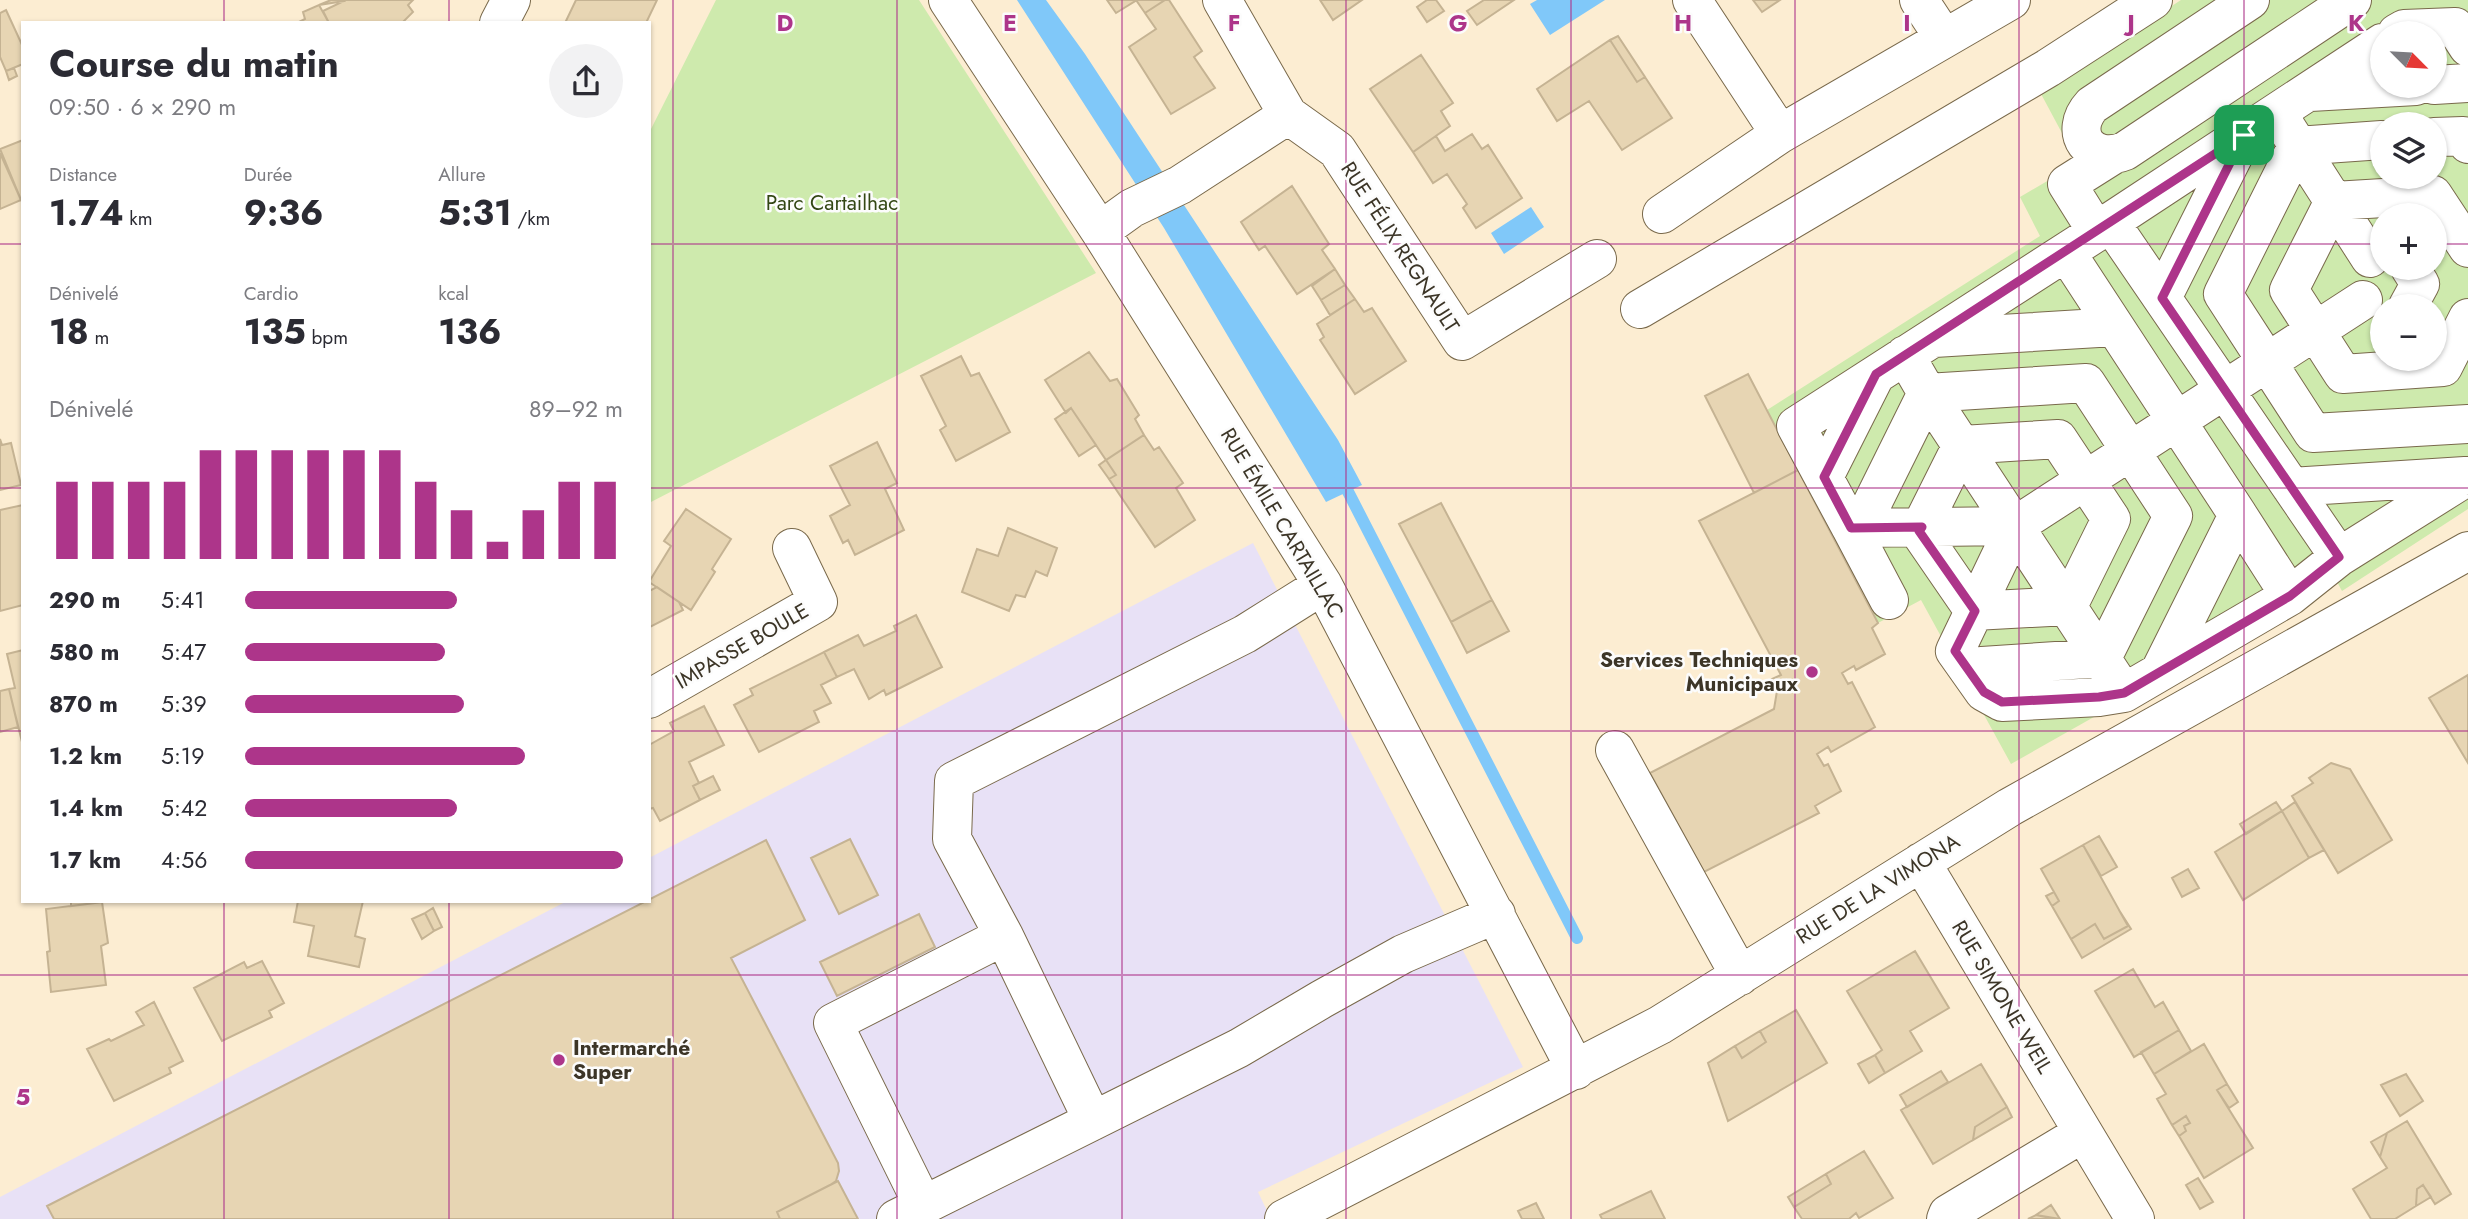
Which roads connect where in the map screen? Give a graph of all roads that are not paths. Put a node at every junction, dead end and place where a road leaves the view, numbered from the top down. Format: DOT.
graph roads {
  1 [pos="511,0"];
  2 [pos="948,0"];
  3 [pos="1222,0"];
  4 [pos="1692,0"];
  5 [pos="1919,0"];
  6 [pos="2011,0"];
  7 [pos="2153,0"];
  8 [pos="2250,0"];
  9 [pos="2352,0"];
  10 [pos="500,21"];
  11 [pos="2447,27"];
  12 [pos="1944,38"];
  13 [pos="2468,47"];
  14 [pos="2370,52"];
  15 [pos="2468,83"];
  16 [pos="2447,84"];
  17 [pos="2370,92"];
  18 [pos="2292,103"];
  19 [pos="1289,115"];
  20 [pos="1780,134"];
  21 [pos="2244,135"];
  22 [pos="2447,137"];
  23 [pos="2370,141"];
  24 [pos="2468,144"];
  25 [pos="2297,146"];
  26 [pos="2113,155"];
  27 [pos="2334,201"];
  28 [pos="2432,203"];
  29 [pos="1662,215"];
  30 [pos="2370,225"];
  31 [pos="2104,227"];
  32 [pos="1100,231"];
  33 [pos="2066,252"];
  34 [pos="1597,259"];
  35 [pos="2372,280"];
  36 [pos="2162,298"];
  37 [pos="2370,305"];
  38 [pos="2370,308"];
  39 [pos="1640,309"];
  40 [pos="2468,318"];
  41 [pos="2115,327"];
  42 [pos="2316,331"];
  43 [pos="2447,349"];
  44 [pos="1904,356"];
  45 [pos="2267,362"];
  46 [pos="2370,370"];
  47 [pos="2445,371"];
  48 [pos="2225,390"];
  49 [pos="1927,393"];
  50 [pos="2468,406"];
  51 [pos="2176,421"];
  52 [pos="2468,424"];
  53 [pos="1962,445"];
  54 [pos="2130,451"];
  55 [pos="2468,476"];
  56 [pos="2085,480"];
  57 [pos="2291,487"];
  58 [pos="2238,514"];
  59 [pos="2015,526"];
  60 [pos="1922,527"];
  61 [pos="1856,528"];
  62 [pos="792,548"];
  63 [pos="2468,551"];
  64 [pos="2339,557"];
  65 [pos="1323,585"];
  66 [pos="2290,596"];
  67 [pos="1889,600"];
  68 [pos="2068,606"];
  69 [pos="1975,611"];
  70 [pos="2102,658"];
  71 [pos="1967,667"];
  72 [pos="2160,671"];
  73 [pos="2124,693"];
  74 [pos="651,698"];
  75 [pos="1615,750"];
  76 [pos="1921,862"];
  77 [pos="1496,914"];
  78 [pos="1004,936"];
  79 [pos="1740,976"];
  80 [pos="1576,1070"];
  81 [pos="1093,1121"];
  82 [pos="2083,1133"];
  83 [pos="909,1212"];
  84 [pos="1284,1219"];
  85 [pos="1946,1219"];
  86 [pos="2135,1219"];
  1 -- 10 [label="street"];
  2 -- 32 [label="street, RUE ÉMILE CARTAILLAC"];
  3 -- 19 [label="street"];
  4 -- 20 [label="street"];
  5 -- 12 [label="street"];
  6 -- 12 [label="street"];
  7 -- 39 [label="street"];
  8 -- 26 [label="street"];
  9 -- 26 [label="street"];
  11 -- 13 [label="street"];
  12 -- 20 [label="street"];
  14 -- 18 [label="street"];
  15 -- 16 [label="street"];
  17 -- 18 [label="street"];
  18 -- 21 [label="street"];
  18 -- 25 [label="street"];
  19 -- 32 [label="street"];
  19 -- 34 [label="street, RUE FÉLIX REGNAULT"];
  20 -- 29 [label="street"];
  21 -- 31 [label="street"];
  21 -- 36 [label="street"];
  22 -- 24 [label="street"];
  23 -- 25 [label="street"];
  25 -- 27 [label="street"];
  25 -- 45 [label="street"];
  26 -- 31 [label="street"];
  27 -- 28 [label="street"];
  27 -- 30 [label="street"];
  27 -- 42 [label="street"];
  31 -- 33 [label="street"];
  31 -- 36 [label="street"];
  32 -- 65 [label="street, RUE ÉMILE CARTAILLAC"];
  33 -- 41 [label="street"];
  33 -- 44 [label="street"];
  35 -- 37 [label="street"];
  36 -- 48 [label="street"];
  38 -- 42 [label="street"];
  40 -- 43 [label="street"];
  41 -- 44 [label="street"];
  41 -- 51 [label="street"];
  42 -- 45 [label="street"];
  42 -- 46 [label="street"];
  44 -- 49 [label="street"];
  44 -- 61 [label="street"];
  45 -- 48 [label="street"];
  45 -- 52 [label="street"];
  47 -- 50 [label="street"];
  48 -- 51 [label="street"];
  48 -- 57 [label="street"];
  49 -- 53 [label="street"];
  49 -- 54 [label="street"];
  49 -- 61 [label="street"];
  51 -- 54 [label="street"];
  51 -- 58 [label="street"];
  53 -- 56 [label="street"];
  53 -- 59 [label="street"];
  53 -- 60 [label="street"];
  54 -- 56 [label="street"];
  54 -- 70 [label="street"];
  55 -- 57 [label="street"];
  55 -- 64 [label="street"];
  56 -- 59 [label="street"];
  56 -- 68 [label="street"];
  57 -- 64 [label="street"];
  58 -- 66 [label="street"];
  58 -- 72 [label="street"];
  59 -- 60 [label="street"];
  59 -- 68 [label="street"];
  59 -- 69 [label="street"];
  60 -- 61 [label="street"];
  60 -- 69 [label="street"];
  61 -- 67 [label="street"];
  62 -- 74 [label="street, IMPASSE BOULE"];
  63 -- 76 [label="street, RUE DE LA VIMONA"];
  64 -- 66 [label="street"];
  65 -- 77 [label="street, RUE ÉMILE CARTAILLAC"];
  65 -- 78 [label="street"];
  66 -- 72 [label="street"];
  68 -- 69 [label="street"];
  68 -- 70 [label="street"];
  69 -- 71 [label="street"];
  70 -- 71 [label="street"];
  70 -- 73 [label="street"];
  71 -- 73 [label="street"];
  72 -- 73 [label="street"];
  75 -- 79 [label="street"];
  76 -- 79 [label="street, RUE DE LA VIMONA"];
  76 -- 82 [label="street, RUE SIMONE WEIL"];
  77 -- 80 [label="street, RUE ÉMILE CARTAILLAC"];
  77 -- 81 [label="street"];
  78 -- 81 [label="street"];
  78 -- 83 [label="street"];
  79 -- 80 [label="street, RUE DE LA VIMONA"];
  80 -- 84 [label="street, RUE DE LA VIMONA"];
  81 -- 83 [label="street"];
  82 -- 85 [label="street"];
  82 -- 86 [label="street, RUE SIMONE WEIL"];
}
